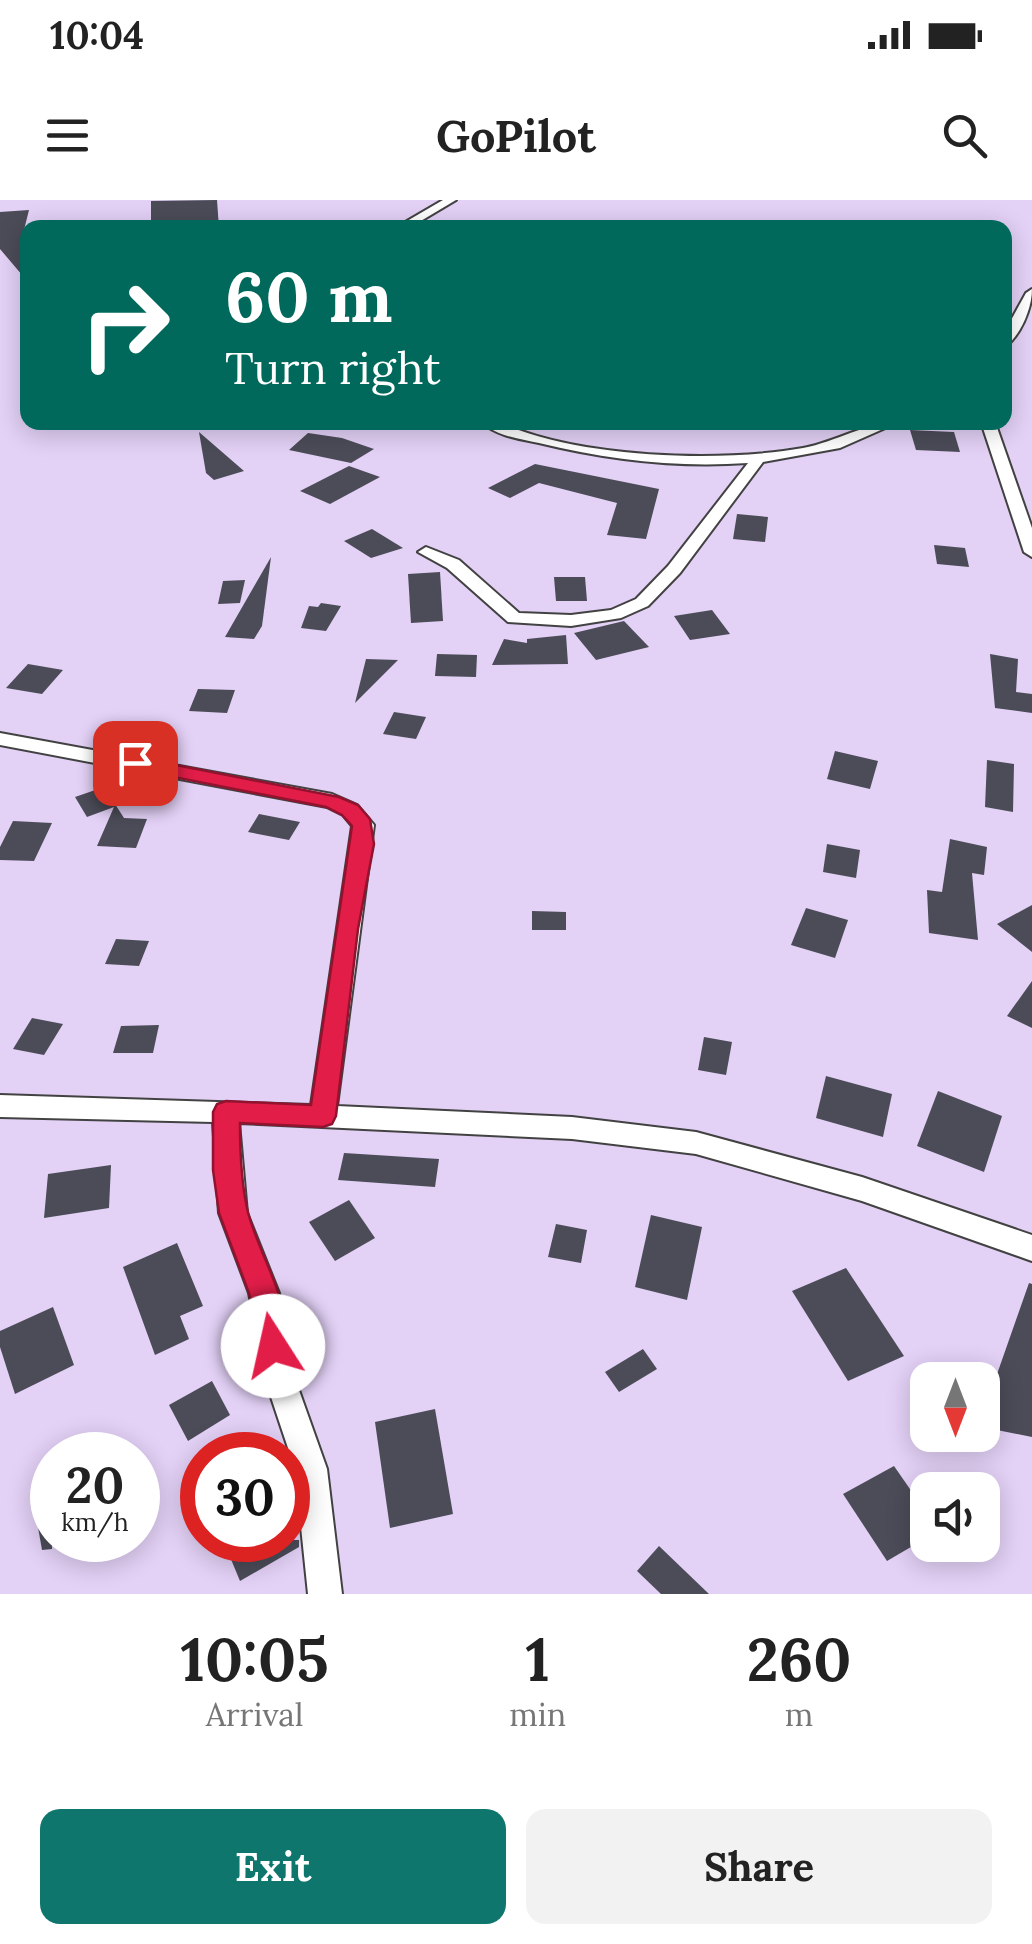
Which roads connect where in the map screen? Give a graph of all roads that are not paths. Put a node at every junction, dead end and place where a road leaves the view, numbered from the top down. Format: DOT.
graph roads {
  1 [pos="451,200"];
  2 [pos="415,220"];
  3 [pos="1032,293"];
  4 [pos="1012,330"];
  5 [pos="512,430"];
  6 [pos="872,430"];
  7 [pos="991,430"];
  8 [pos="759,456"];
  9 [pos="426,552"];
  10 [pos="1032,552"];
  11 [pos="0,739"];
  12 [pos="0,1106"];
  13 [pos="226,1112"];
  14 [pos="323,1116"];
  15 [pos="1032,1248"];
  16 [pos="325,1594"];
  1 -- 2 [label="street"];
  3 -- 4 [label="street"];
  5 -- 8 [label="street"];
  6 -- 8 [label="street"];
  7 -- 10 [label="street"];
  8 -- 9 [label="street"];
  11 -- 14 [label="street"];
  12 -- 13 [label="street"];
  13 -- 14 [label="street"];
  13 -- 16 [label="street"];
  14 -- 15 [label="street"];
}
